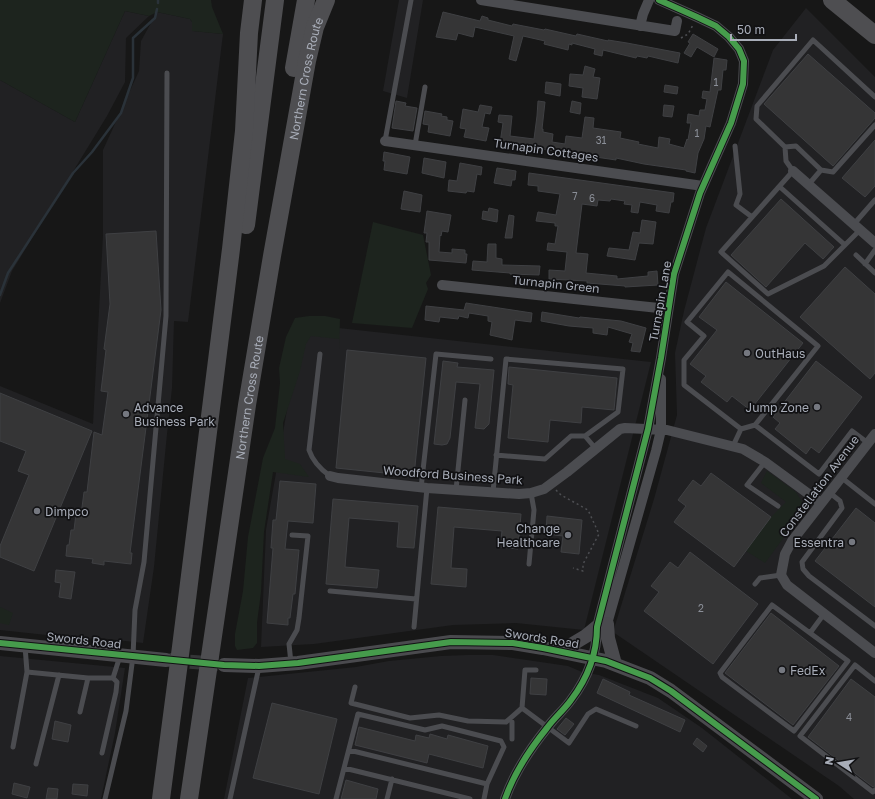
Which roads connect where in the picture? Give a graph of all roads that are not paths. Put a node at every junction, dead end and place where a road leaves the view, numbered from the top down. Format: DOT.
graph roads {
  1 [pos="245,0"];
  2 [pos="253,0"];
  3 [pos="275,0"];
  4 [pos="299,0"];
  5 [pos="306,0"];
  6 [pos="326,0"];
  7 [pos="411,0"];
  8 [pos="481,0"];
  9 [pos="649,0"];
  10 [pos="659,0"];
  11 [pos="832,0"];
  12 [pos="839,0"];
  13 [pos="640,26"];
  14 [pos="676,26"];
  15 [pos="249,33"];
  16 [pos="875,34"];
  17 [pos="167,72"];
  18 [pos="292,76"];
  19 [pos="425,87"];
  20 [pos="875,97"];
  21 [pos="875,125"];
  22 [pos="385,141"];
  23 [pos="415,145"];
  24 [pos="735,146"];
  25 [pos="785,147"];
  26 [pos="821,170"];
  27 [pos="793,171"];
  28 [pos="809,184"];
  29 [pos="703,186"];
  30 [pos="780,187"];
  31 [pos="875,200"];
  32 [pos="752,217"];
  33 [pos="857,227"];
  34 [pos="873,239"];
  35 [pos="845,245"];
  36 [pos="875,250"];
  37 [pos="856,255"];
  38 [pos="865,264"];
  39 [pos="875,273"];
  40 [pos="442,285"];
  41 [pos="668,309"];
  42 [pos="320,354"];
  43 [pos="661,358"];
  44 [pos="491,359"];
  45 [pos="465,400"];
  46 [pos="247,405"];
  47 [pos="755,425"];
  48 [pos="648,429"];
  49 [pos="740,429"];
  50 [pos="661,430"];
  51 [pos="875,434"];
  52 [pos="585,436"];
  53 [pos="868,443"];
  54 [pos="733,446"];
  55 [pos="597,449"];
  56 [pos="496,455"];
  57 [pos="765,462"];
  58 [pos="330,476"];
  59 [pos="842,478"];
  60 [pos="424,488"];
  61 [pos="456,490"];
  62 [pos="492,492"];
  63 [pos="531,493"];
  64 [pos="830,493"];
  65 [pos="821,503"];
  66 [pos="875,504"];
  67 [pos="778,506"];
  68 [pos="292,535"];
  69 [pos="529,564"];
  70 [pos="781,575"];
  71 [pos="755,584"];
  72 [pos="330,591"];
  73 [pos="416,599"];
  74 [pos="824,614"];
  75 [pos="875,626"];
  76 [pos="414,627"];
  77 [pos="600,631"];
  78 [pos="810,633"];
  79 [pos="0,643"];
  80 [pos="25,645"];
  81 [pos="181,647"];
  82 [pos="560,651"];
  83 [pos="875,653"];
  84 [pos="126,656"];
  85 [pos="592,658"];
  86 [pos="166,660"];
  87 [pos="291,664"];
  88 [pos="615,664"];
  89 [pos="224,665"];
  90 [pos="259,666"];
  91 [pos="536,670"];
  92 [pos="28,672"];
  93 [pos="59,675"];
  94 [pos="88,678"];
  95 [pos="114,678"];
  96 [pos="875,681"];
  97 [pos="355,687"];
  98 [pos="522,708"];
  99 [pos="80,712"];
  100 [pos="510,719"];
  101 [pos="636,726"];
  102 [pos="547,728"];
  103 [pos="512,739"];
  104 [pos="13,747"];
  105 [pos="349,750"];
  106 [pos="102,753"];
  107 [pos="36,764"];
  108 [pos="344,768"];
  109 [pos="392,780"];
  110 [pos="487,784"];
  111 [pos="875,790"];
  112 [pos="444,793"];
  113 [pos="105,799"];
  114 [pos="161,799"];
  115 [pos="189,799"];
  116 [pos="230,799"];
  117 [pos="336,799"];
  118 [pos="387,799"];
  119 [pos="443,799"];
  120 [pos="470,799"];
  121 [pos="484,799"];
  122 [pos="505,799"];
  123 [pos="816,799"];
  1 -- 15 [label="highway"];
  2 -- 15 [label="highway"];
  3 -- 81 [label="highway"];
  4 -- 18 [label="highway"];
  5 -- 18 [label="highway"];
  6 -- 46 [label="highway, Northern Cross Route"];
  7 -- 22 [label="lane"];
  8 -- 13 [label="street"];
  9 -- 13 [label="street"];
  10 -- 29 [label="street, Turnapin Lane"];
  11 -- 16 [label="highway"];
  12 -- 16 [label="highway"];
  13 -- 14 [label="street"];
  15 -- 81 [label="highway"];
  17 -- 84 [label="lane"];
  18 -- 46 [label="highway"];
  19 -- 23 [label="lane"];
  20 -- 25 [label="lane"];
  21 -- 26 [label="lane"];
  22 -- 23 [label="street, Turnapin Cottages"];
  23 -- 29 [label="street, Turnapin Cottages"];
  24 -- 32 [label="lane"];
  25 -- 26 [label="lane"];
  25 -- 27 [label="lane"];
  26 -- 28 [label="lane"];
  27 -- 28 [label="street"];
  27 -- 30 [label="lane"];
  28 -- 33 [label="street"];
  29 -- 41 [label="street, Turnapin Lane"];
  30 -- 32 [label="lane"];
  30 -- 35 [label="lane"];
  31 -- 33 [label="lane"];
  32 -- 35 [label="lane"];
  33 -- 34 [label="street"];
  33 -- 35 [label="lane"];
  36 -- 38 [label="lane"];
  37 -- 38 [label="lane"];
  38 -- 39 [label="lane"];
  40 -- 41 [label="street, Turnapin Green"];
  41 -- 43 [label="street, Turnapin Lane"];
  42 -- 58 [label="lane"];
  43 -- 48 [label="street, Turnapin Lane"];
  43 -- 50 [label="street, Turnapin Lane"];
  44 -- 60 [label="lane"];
  45 -- 61 [label="lane"];
  46 -- 115 [label="highway, Northern Cross Route"];
  47 -- 49 [label="lane"];
  47 -- 49 [label="lane"];
  47 -- 53 [label="lane"];
  48 -- 50 [label="street, Woodford Business Park"];
  48 -- 55 [label="street, Woodford Business Park"];
  48 -- 77 [label="street, Turnapin Lane"];
  49 -- 54 [label="lane"];
  50 -- 54 [label="street, Woodford Business Park"];
  50 -- 77 [label="street, Turnapin Lane"];
  51 -- 53 [label="street, Constellation Avenue"];
  52 -- 55 [label="lane"];
  52 -- 56 [label="lane"];
  52 -- 56 [label="lane"];
  53 -- 59 [label="street, Constellation Avenue"];
  54 -- 57 [label="street, Woodford Business Park"];
  55 -- 63 [label="street, Woodford Business Park"];
  56 -- 62 [label="lane"];
  57 -- 65 [label="street, Woodford Business Park"];
  57 -- 67 [label="lane"];
  58 -- 60 [label="street, Woodford Business Park"];
  59 -- 64 [label="street, Constellation Avenue"];
  59 -- 66 [label="lane"];
  60 -- 61 [label="street, Woodford Business Park"];
  60 -- 73 [label="lane"];
  61 -- 62 [label="street, Woodford Business Park"];
  62 -- 63 [label="street, Woodford Business Park"];
  63 -- 69 [label="lane"];
  64 -- 65 [label="street, Constellation Avenue"];
  64 -- 75 [label="lane"];
  65 -- 70 [label="street, Constellation Avenue"];
  68 -- 87 [label="lane"];
  70 -- 71 [label="lane"];
  70 -- 74 [label="street"];
  72 -- 73 [label="lane"];
  73 -- 76 [label="lane"];
  74 -- 78 [label="lane"];
  74 -- 83 [label="street"];
  77 -- 82 [label="main road"];
  77 -- 85 [label="street, Turnapin Lane"];
  77 -- 88 [label="main road"];
  78 -- 78 [label="lane"];
  79 -- 80 [label="main road, Swords Road"];
  80 -- 84 [label="main road, Swords Road"];
  80 -- 92 [label="lane"];
  81 -- 114 [label="highway"];
  82 -- 85 [label="main road, Swords Road"];
  82 -- 87 [label="main road, Swords Road"];
  84 -- 86 [label="main road, Swords Road"];
  84 -- 95 [label="lane"];
  84 -- 113 [label="lane"];
  85 -- 88 [label="main road, Swords Road"];
  85 -- 102 [label="street, Turnapin Lane"];
  87 -- 90 [label="main road, Swords Road"];
  88 -- 123 [label="main road, Swords Road"];
  89 -- 90 [label="main road, Swords Road"];
  90 -- 116 [label="lane"];
  91 -- 98 [label="lane"];
  92 -- 93 [label="lane"];
  92 -- 104 [label="lane"];
  93 -- 94 [label="lane"];
  93 -- 107 [label="lane"];
  94 -- 95 [label="lane"];
  94 -- 99 [label="lane"];
  95 -- 106 [label="lane"];
  96 -- 111 [label="lane"];
  97 -- 100 [label="lane"];
  98 -- 100 [label="lane"];
  98 -- 102 [label="lane"];
  100 -- 103 [label="lane"];
  101 -- 102 [label="lane"];
  102 -- 122 [label="street, Turnapin Lane"];
  105 -- 108 [label="lane"];
  105 -- 110 [label="lane"];
  105 -- 110 [label="lane"];
  108 -- 109 [label="lane"];
  108 -- 117 [label="lane"];
  109 -- 112 [label="lane"];
  109 -- 118 [label="lane"];
  110 -- 121 [label="lane"];
  112 -- 119 [label="lane"];
  112 -- 120 [label="lane"];
}
